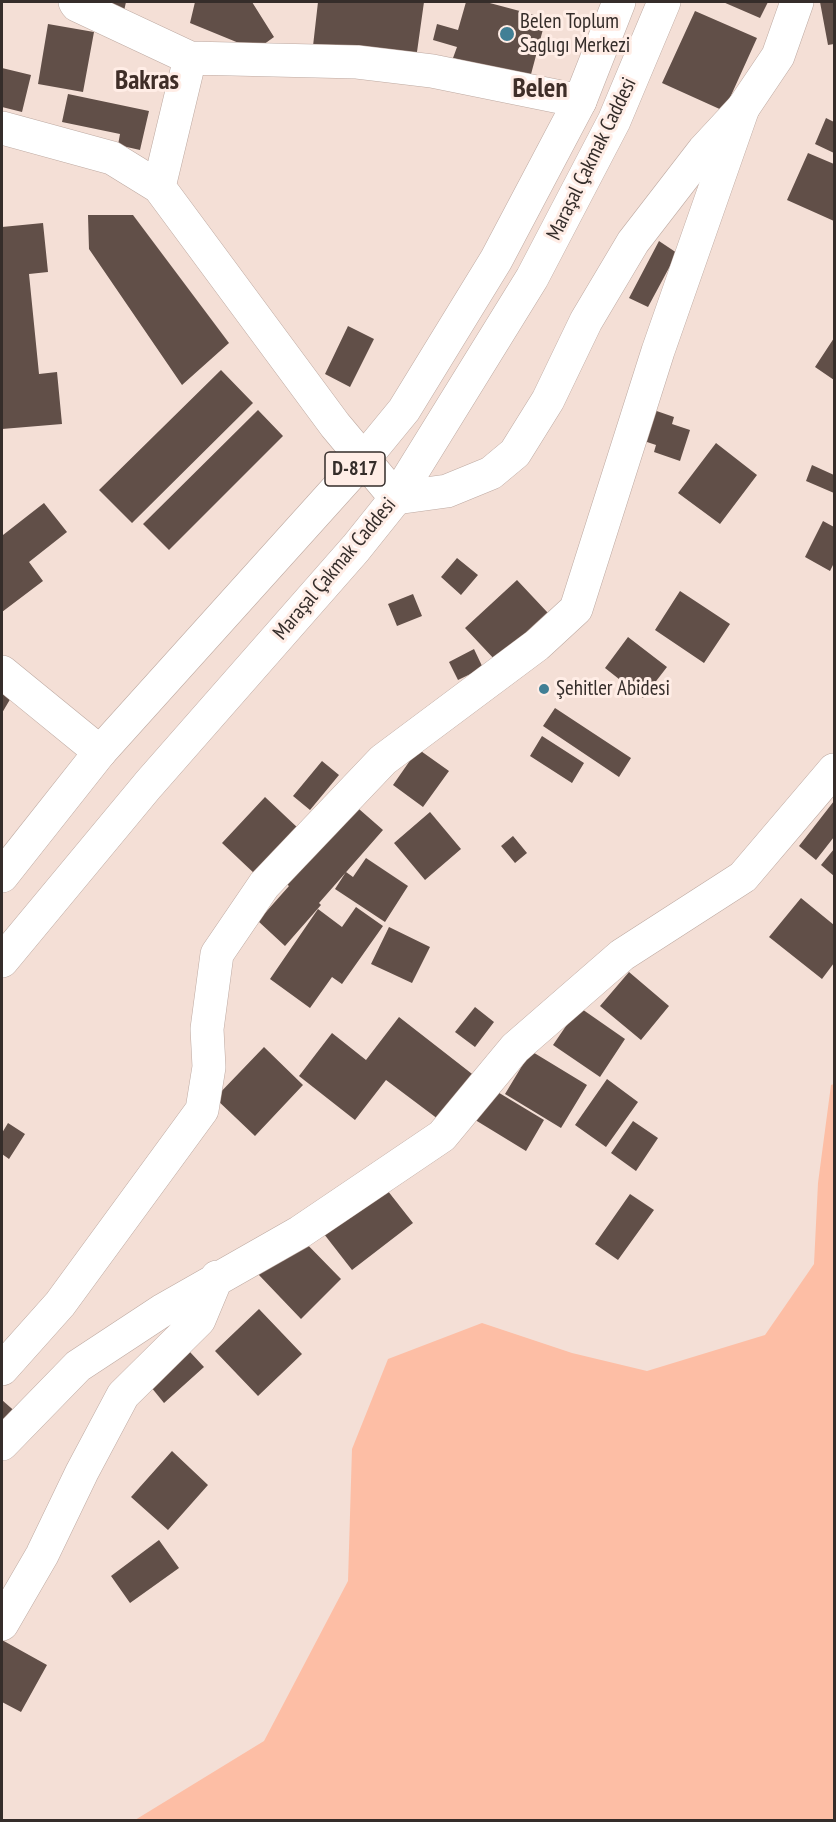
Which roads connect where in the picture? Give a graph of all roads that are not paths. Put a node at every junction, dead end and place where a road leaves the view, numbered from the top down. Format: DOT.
graph roads {
  1 [pos="75,2"];
  2 [pos="619,2"];
  3 [pos="664,2"];
  4 [pos="797,2"];
  5 [pos="190,58"];
  6 [pos="580,101"];
  7 [pos="743,108"];
  8 [pos="2,128"];
  9 [pos="159,187"];
  10 [pos="363,460"];
  11 [pos="396,498"];
  12 [pos="2,672"];
  13 [pos="100,753"];
  14 [pos="834,770"];
  15 [pos="2,876"];
  16 [pos="2,961"];
  17 [pos="217,1278"];
  18 [pos="2,1369"];
  19 [pos="2,1444"];
  20 [pos="2,1623"];
  1 -- 5 [label="main road"];
  2 -- 6 [label="main road, Maraşal Çakmak Caddesi / D-817"];
  3 -- 11 [label="main road, Maraşal Çakmak Caddesi / D-817"];
  4 -- 7 [label="main road"];
  5 -- 6 [label="main road"];
  5 -- 9 [label="main road"];
  6 -- 10 [label="main road, Maraşal Çakmak Caddesi / D-817"];
  7 -- 11 [label="main road"];
  7 -- 18 [label="main road"];
  8 -- 9 [label="main road"];
  9 -- 10 [label="main road"];
  10 -- 11 [label="main road"];
  10 -- 13 [label="main road, Maraşal Çakmak Caddesi / D-817"];
  11 -- 16 [label="main road, Maraşal Çakmak Caddesi / D-817"];
  12 -- 13 [label="main road"];
  13 -- 15 [label="main road, Maraşal Çakmak Caddesi / D-817"];
  14 -- 17 [label="main road"];
  17 -- 19 [label="main road"];
  17 -- 20 [label="main road"];
}
